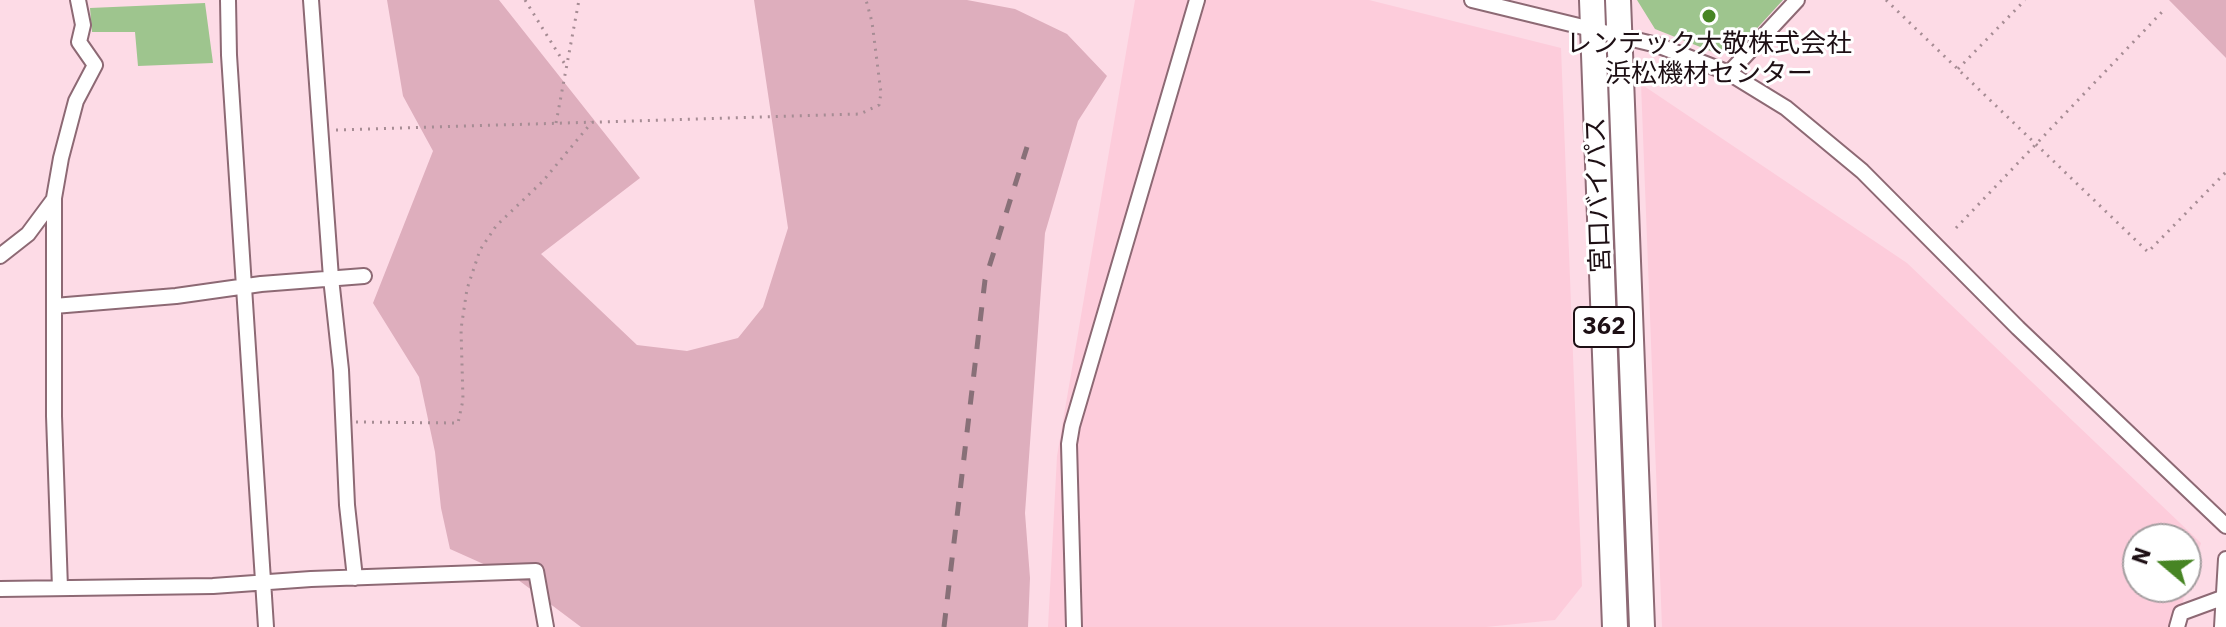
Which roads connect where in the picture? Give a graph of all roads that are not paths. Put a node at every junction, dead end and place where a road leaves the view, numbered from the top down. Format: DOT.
graph roads {
  1 [pos="78,0"];
  2 [pos="228,0"];
  3 [pos="311,0"];
  4 [pos="1197,0"];
  5 [pos="1472,0"];
  6 [pos="1592,0"];
  7 [pos="1618,0"];
  8 [pos="1797,0"];
  9 [pos="1593,28"];
  10 [pos="1620,35"];
  11 [pos="1729,73"];
  12 [pos="54,198"];
  13 [pos="0,256"];
  14 [pos="364,276"];
  15 [pos="331,278"];
  16 [pos="244,286"];
  17 [pos="54,306"];
  18 [pos="2226,526"];
  19 [pos="2226,559"];
  20 [pos="355,578"];
  21 [pos="264,582"];
  22 [pos="60,588"];
  23 [pos="0,589"];
  24 [pos="2222,598"];
  25 [pos="266,627"];
  26 [pos="546,627"];
  27 [pos="1074,627"];
  28 [pos="1615,627"];
  29 [pos="1642,627"];
  30 [pos="2177,627"];
  31 [pos="2222,627"];
  1 -- 12 [label="street"];
  2 -- 16 [label="street"];
  3 -- 15 [label="street"];
  4 -- 27 [label="street"];
  5 -- 9 [label="street"];
  6 -- 9 [label="highway, 宮口バイパス / 362"];
  7 -- 10 [label="highway, 宮口バイパス / 362"];
  8 -- 11 [label="street"];
  9 -- 10 [label="street"];
  9 -- 28 [label="highway, 宮口バイパス / 362"];
  10 -- 11 [label="street"];
  10 -- 29 [label="highway, 宮口バイパス / 362"];
  11 -- 18 [label="street"];
  12 -- 13 [label="street"];
  12 -- 17 [label="street"];
  14 -- 15 [label="street"];
  15 -- 16 [label="street"];
  15 -- 20 [label="street"];
  16 -- 17 [label="street"];
  16 -- 21 [label="street"];
  17 -- 22 [label="street"];
  19 -- 24 [label="street"];
  20 -- 21 [label="street"];
  20 -- 26 [label="street"];
  21 -- 22 [label="street"];
  21 -- 25 [label="street"];
  22 -- 23 [label="street"];
  24 -- 30 [label="street"];
  24 -- 31 [label="street"];
}
